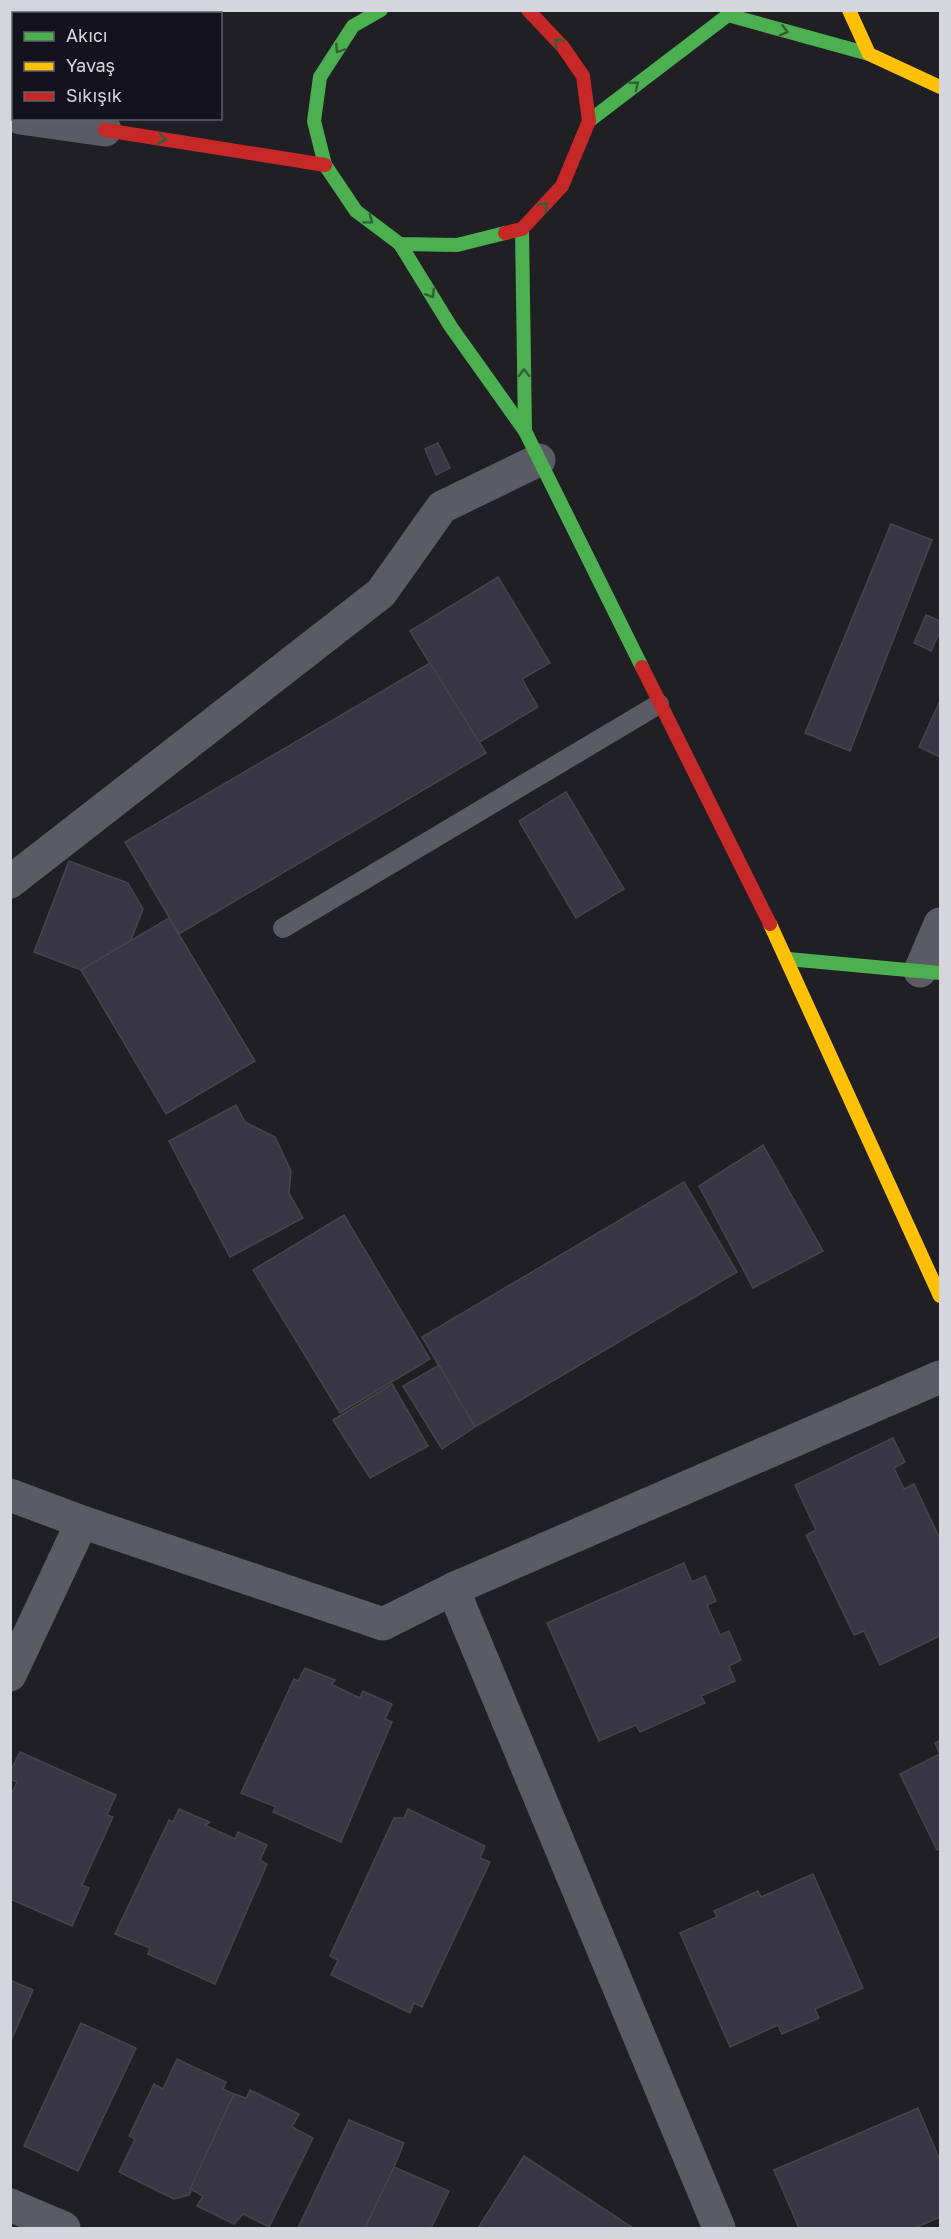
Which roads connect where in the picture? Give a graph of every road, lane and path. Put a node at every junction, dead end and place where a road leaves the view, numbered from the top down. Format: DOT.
graph roads {
  1 [pos="346,10"];
  2 [pos="381,10"];
  3 [pos="528,10"];
  4 [pos="849,10"];
  5 [pos="728,13"];
  6 [pos="353,26"];
  7 [pos="869,54"];
  8 [pos="940,87"];
  9 [pos="34,120"];
  10 [pos="589,121"];
  11 [pos="105,130"];
  12 [pos="325,165"];
  13 [pos="522,229"];
  14 [pos="400,244"];
  15 [pos="525,431"];
  16 [pos="539,460"];
  17 [pos="659,704"];
  18 [pos="10,882"];
  19 [pos="940,924"];
  20 [pos="283,928"];
  21 [pos="788,959"];
  22 [pos="930,972"];
  23 [pos="940,1296"];
  24 [pos="940,1377"];
  25 [pos="10,1495"];
  26 [pos="82,1522"];
  27 [pos="453,1589"];
  28 [pos="10,1675"];
  29 [pos="10,2205"];
  30 [pos="64,2229"];
  31 [pos="719,2229"];
  1 -- 6 [label="main road"];
  2 -- 6 [label="main road"];
  10 -- 3 [label="main road, one-way"];
  4 -- 7 [label="main road"];
  5 -- 7 [label="main road, one-way"];
  10 -- 5 [label="main road, one-way"];
  6 -- 12 [label="main road, one-way"];
  7 -- 8 [label="main road"];
  9 -- 11 [label="street"];
  13 -- 10 [label="main road, one-way"];
  11 -- 12 [label="main road, one-way"];
  12 -- 14 [label="main road, one-way"];
  13 -- 14 [label="main road"];
  15 -- 13 [label="main road, one-way"];
  14 -- 15 [label="main road, one-way"];
  15 -- 16 [label="main road"];
  16 -- 17 [label="main road"];
  16 -- 18 [label="street"];
  17 -- 20 [label="lane"];
  17 -- 21 [label="main road"];
  19 -- 22 [label="street"];
  21 -- 22 [label="main road"];
  21 -- 23 [label="main road"];
  24 -- 27 [label="street"];
  25 -- 26 [label="street"];
  26 -- 27 [label="street"];
  26 -- 28 [label="street"];
  27 -- 31 [label="street"];
  29 -- 30 [label="street"];
}
